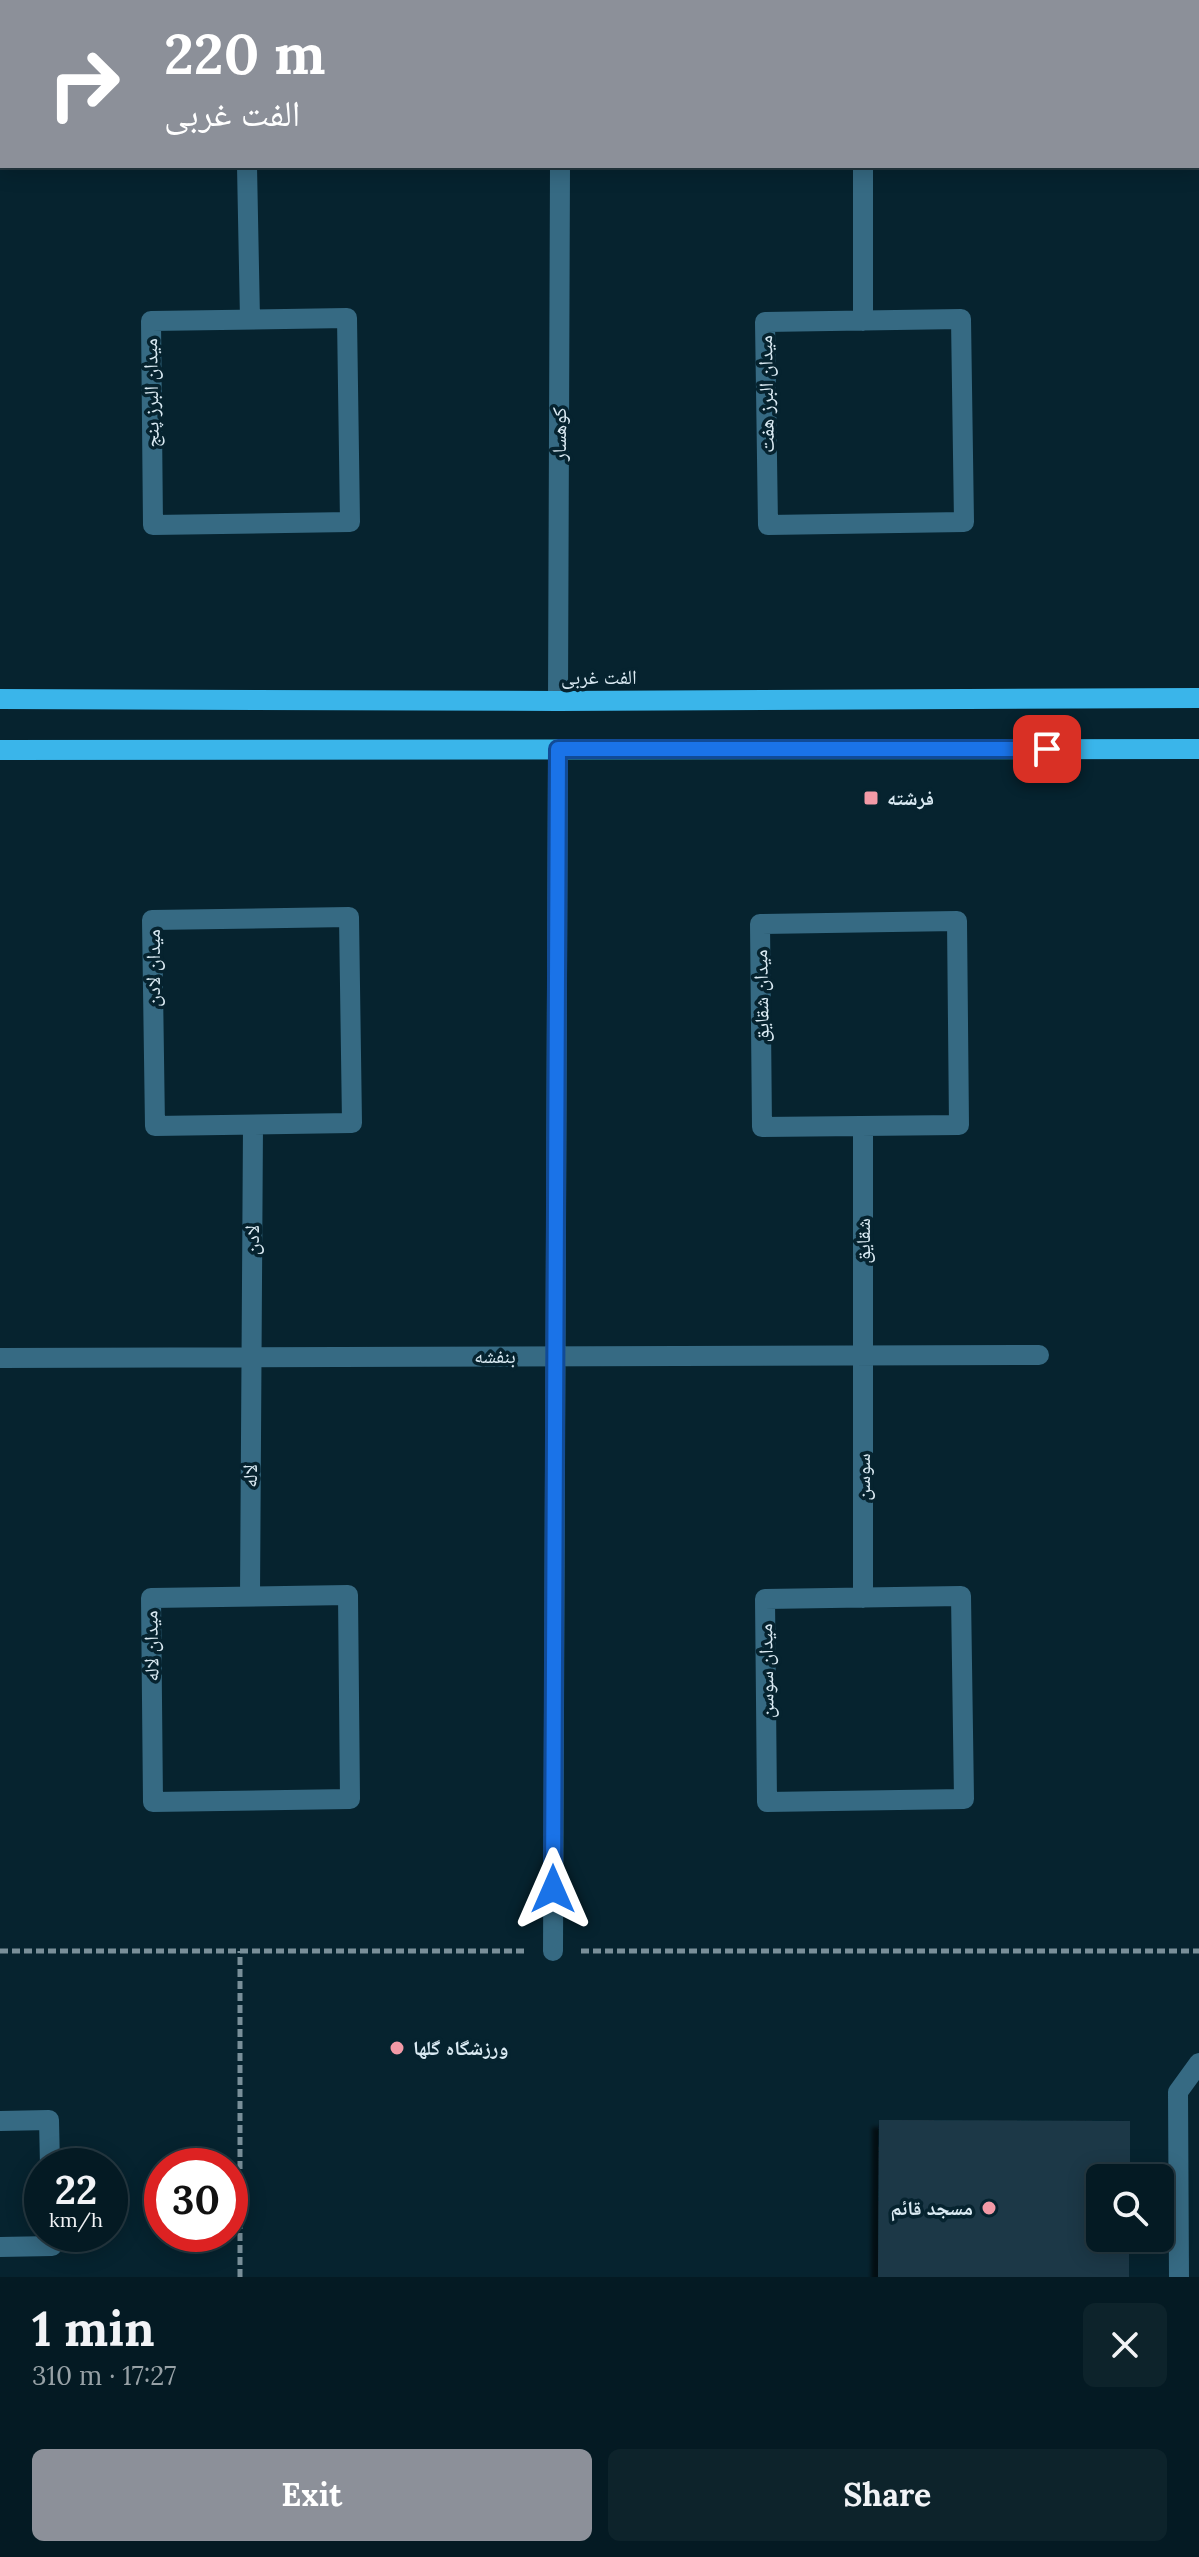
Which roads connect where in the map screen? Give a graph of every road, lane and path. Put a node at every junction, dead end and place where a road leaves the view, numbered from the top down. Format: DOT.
graph roads {
  1 [pos="247,168"];
  2 [pos="560,168"];
  3 [pos="863,168"];
  4 [pos="250,319"];
  5 [pos="863,321"];
  6 [pos="1199,698"];
  7 [pos="0,699"];
  8 [pos="558,701"];
  9 [pos="558,749"];
  10 [pos="1199,749"];
  11 [pos="0,750"];
  12 [pos="253,1125"];
  13 [pos="863,1126"];
  14 [pos="1039,1355"];
  15 [pos="251,1356"];
  16 [pos="556,1356"];
  17 [pos="863,1356"];
  18 [pos="0,1358"];
  19 [pos="250,1596"];
  20 [pos="863,1598"];
  21 [pos="0,1951"];
  22 [pos="240,1951"];
  23 [pos="553,1951"];
  24 [pos="1199,1951"];
  25 [pos="1199,2063"];
  26 [pos="0,2121"];
  27 [pos="50,2148"];
  28 [pos="0,2247"];
  29 [pos="24,2247"];
  30 [pos="240,2277"];
  31 [pos="1179,2277"];
  1 -- 4 [label="street"];
  2 -- 8 [label="street, کوهسار"];
  3 -- 5 [label="street"];
  4 -- 4 [label="street, میدان البرز پنج"];
  5 -- 5 [label="street, میدان البرز هفت"];
  6 -- 8 [label="main road, الفت غربی"];
  7 -- 8 [label="main road, الفت غربی"];
  9 -- 10 [label="main road"];
  9 -- 11 [label="main road"];
  9 -- 16 [label="street"];
  12 -- 12 [label="street, میدان لادن"];
  12 -- 15 [label="street, لادن"];
  13 -- 13 [label="street, میدان شقایق"];
  13 -- 17 [label="street, شقایق"];
  14 -- 17 [label="street, بنفشه"];
  15 -- 16 [label="street, بنفشه"];
  15 -- 18 [label="street, بنفشه"];
  15 -- 19 [label="street, لاله"];
  16 -- 17 [label="street, بنفشه"];
  16 -- 23 [label="street"];
  17 -- 20 [label="street, سوسن"];
  19 -- 19 [label="street, میدان لاله"];
  20 -- 20 [label="street, میدان سوسن"];
  21 -- 22 [label="path"];
  22 -- 23 [label="path"];
  22 -- 30 [label="path"];
  23 -- 24 [label="path"];
  25 -- 31 [label="street"];
  26 -- 27 [label="street"];
  28 -- 29 [label="street"];
}
